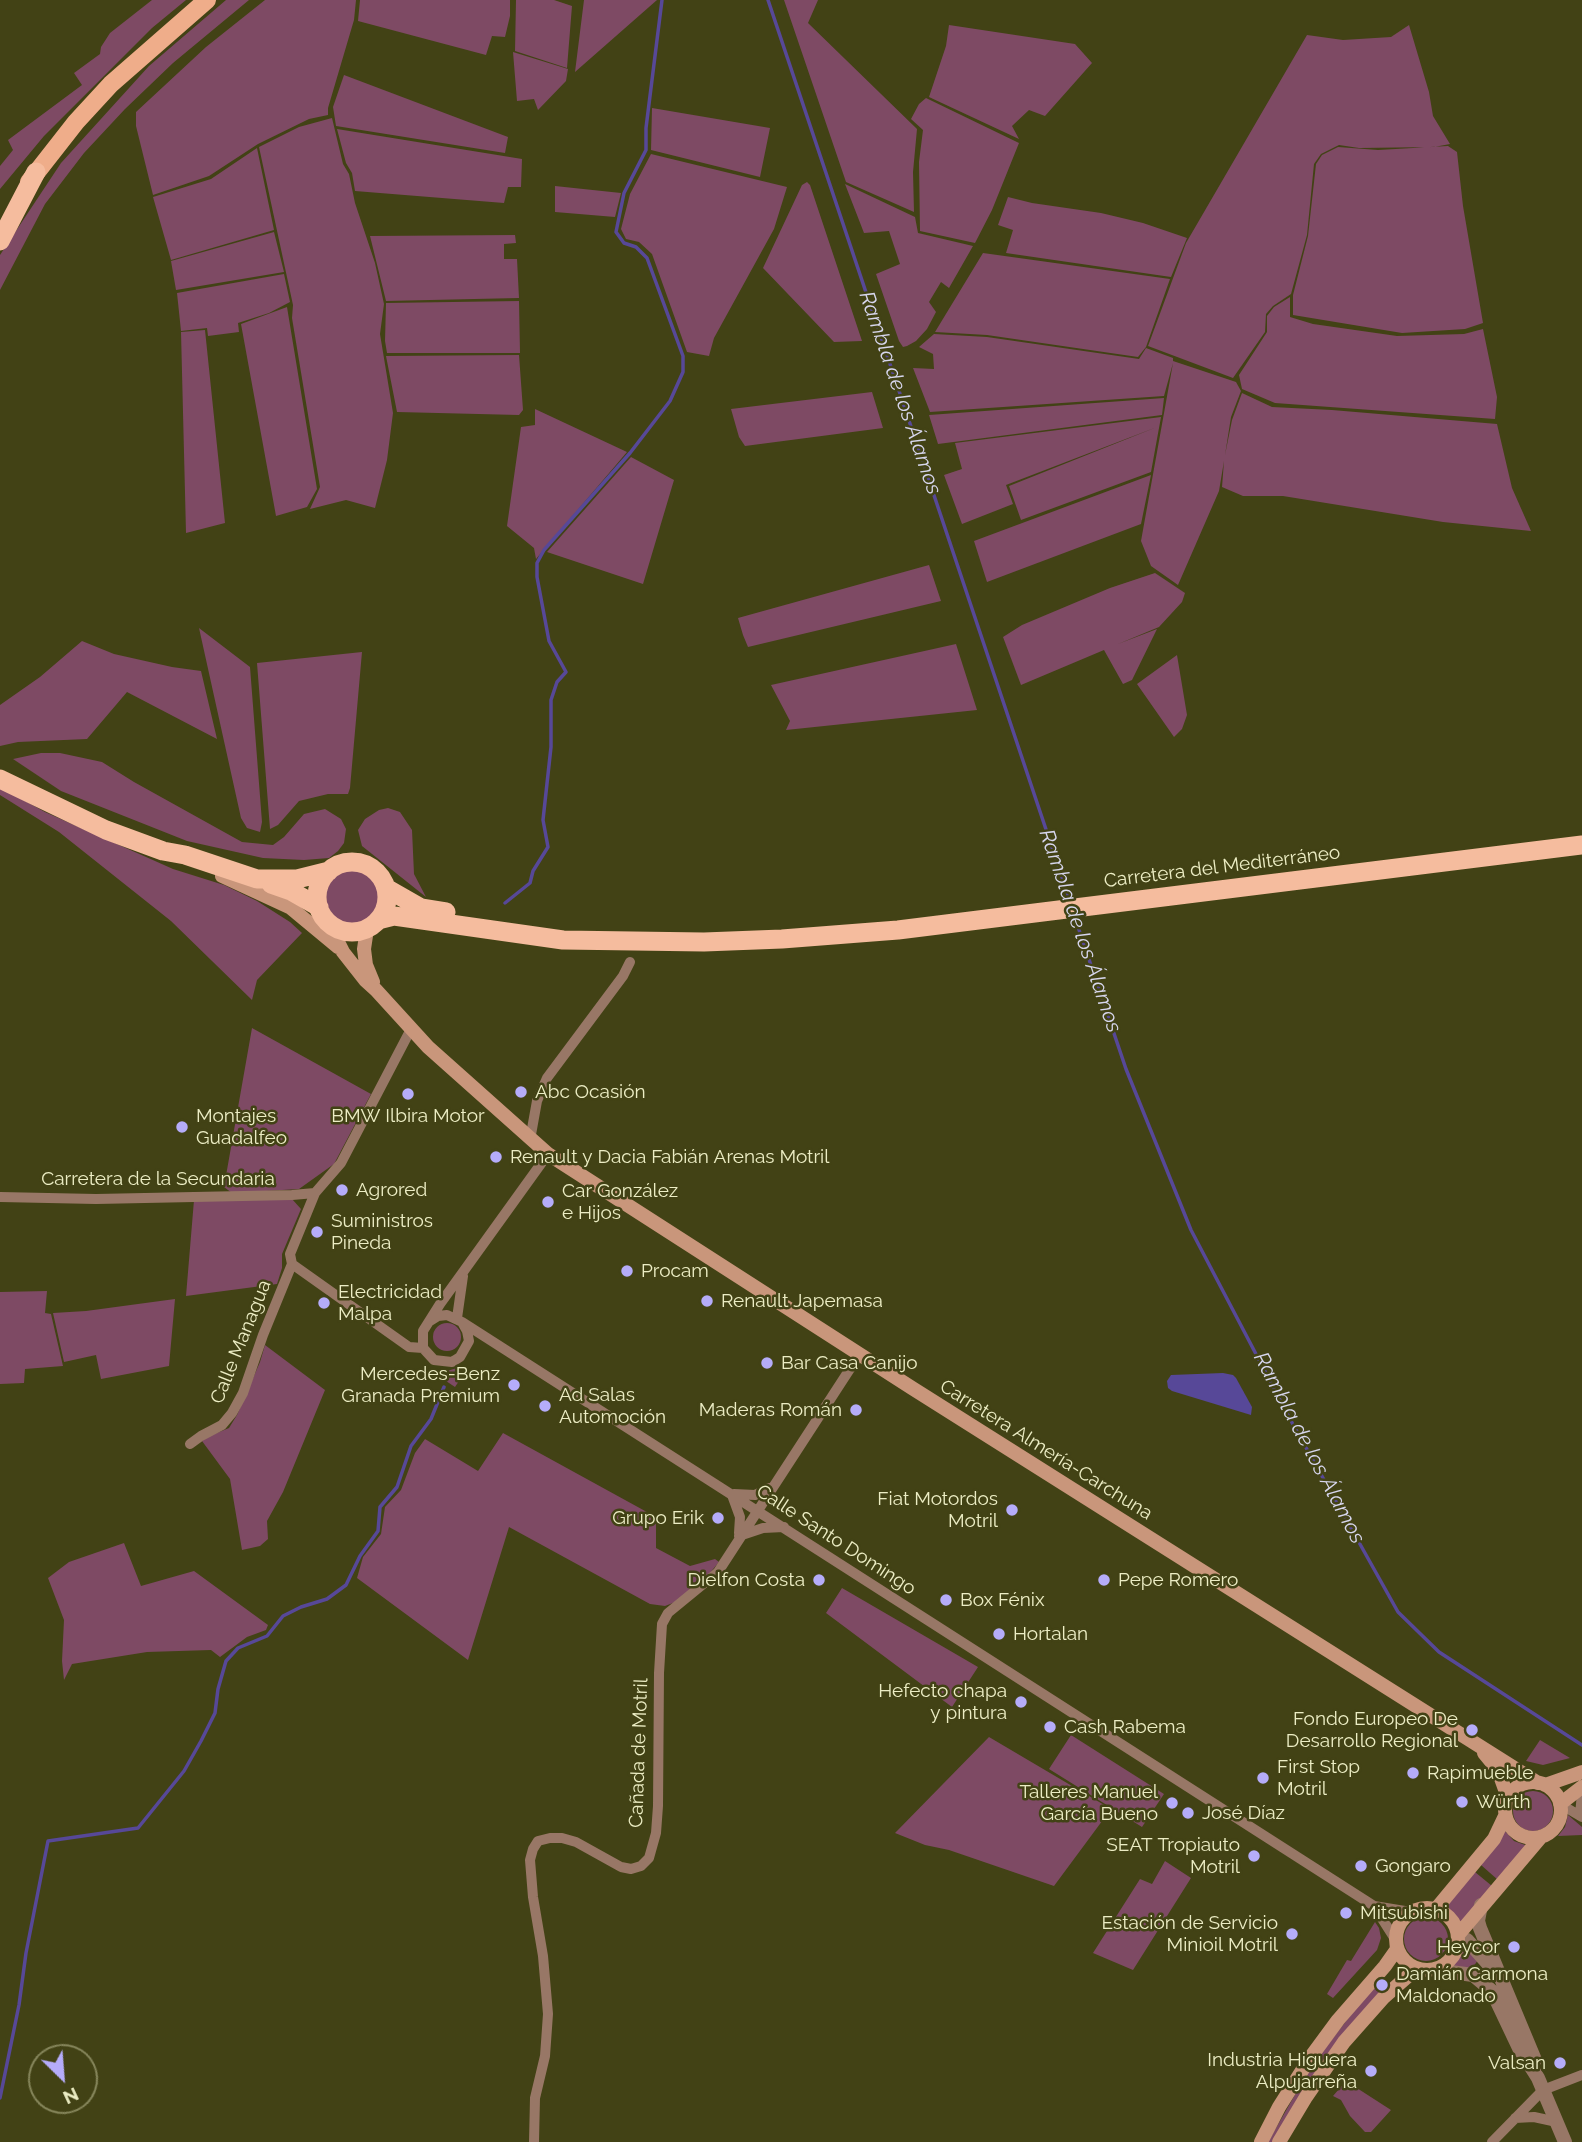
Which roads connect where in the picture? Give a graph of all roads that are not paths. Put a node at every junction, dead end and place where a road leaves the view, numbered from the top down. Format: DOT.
graph roads {
  1 [pos="207,0"];
  2 [pos="36,172"];
  3 [pos="0,209"];
  4 [pos="0,221"];
  5 [pos="0,241"];
  6 [pos="0,779"];
  7 [pos="1582,845"];
  8 [pos="163,851"];
  9 [pos="329,871"];
  10 [pos="257,879"];
  11 [pos="386,888"];
  12 [pos="323,915"];
  13 [pos="372,925"];
  14 [pos="616,940"];
  15 [pos="343,952"];
  16 [pos="630,962"];
  17 [pos="376,990"];
  18 [pos="411,1029"];
  19 [pos="530,1140"];
  20 [pos="548,1154"];
  21 [pos="316,1193"];
  22 [pos="0,1197"];
  23 [pos="292,1264"];
  24 [pos="463,1272"];
  25 [pos="459,1320"];
  26 [pos="430,1321"];
  27 [pos="469,1341"];
  28 [pos="490,1341"];
  29 [pos="423,1348"];
  30 [pos="859,1355"];
  31 [pos="190,1444"];
  32 [pos="773,1485"];
  33 [pos="731,1493"];
  34 [pos="757,1509"];
  35 [pos="784,1527"];
  36 [pos="739,1536"];
  37 [pos="1478,1746"];
  38 [pos="1582,1772"];
  39 [pos="1542,1784"];
  40 [pos="1582,1787"];
  41 [pos="1582,1793"];
  42 [pos="1508,1798"];
  43 [pos="1560,1804"];
  44 [pos="1505,1816"];
  45 [pos="1581,1816"];
  46 [pos="1541,1837"];
  47 [pos="1481,1905"];
  48 [pos="1374,1906"];
  49 [pos="1436,1909"];
  50 [pos="1411,1912"];
  51 [pos="1458,1938"];
  52 [pos="1396,1944"];
  53 [pos="1416,1969"];
  54 [pos="1436,1970"];
  55 [pos="1497,1973"];
  56 [pos="1582,2075"];
  57 [pos="1541,2084"];
  58 [pos="1516,2118"];
  59 [pos="1557,2122"];
  60 [pos="534,2142"];
  61 [pos="1261,2142"];
  62 [pos="1279,2142"];
  63 [pos="1492,2142"];
  64 [pos="1565,2142"];
  1 -- 2 [label="main road"];
  2 -- 3 [label="highway"];
  2 -- 4 [label="main road"];
  2 -- 5 [label="highway"];
  6 -- 8 [label="highway"];
  7 -- 14 [label="highway, Carretera del Mediterráneo"];
  8 -- 10 [label="highway"];
  8 -- 15 [label="main road"];
  9 -- 10 [label="highway"];
  9 -- 11 [label="highway"];
  9 -- 12 [label="highway"];
  10 -- 12 [label="highway"];
  11 -- 13 [label="highway"];
  11 -- 14 [label="highway, Carretera del Mediterráneo"];
  12 -- 13 [label="highway"];
  12 -- 15 [label="main road"];
  13 -- 14 [label="highway, Carretera del Mediterráneo"];
  13 -- 17 [label="main road"];
  15 -- 17 [label="main road, Carretera Almería-Carchuna"];
  16 -- 19 [label="street"];
  17 -- 18 [label="main road, Carretera Almería-Carchuna"];
  18 -- 19 [label="main road, Carretera Almería-Carchuna"];
  18 -- 21 [label="street"];
  19 -- 20 [label="main road, Carretera Almería-Carchuna"];
  20 -- 24 [label="street"];
  20 -- 30 [label="main road, Carretera Almería-Carchuna"];
  21 -- 22 [label="street, Carretera de la Secundaria"];
  21 -- 23 [label="street"];
  23 -- 29 [label="street, Calle Managua"];
  23 -- 31 [label="street, Calle Managua"];
  24 -- 25 [label="street"];
  24 -- 26 [label="street"];
  25 -- 26 [label="street"];
  25 -- 27 [label="street"];
  25 -- 28 [label="street, Calle Santo Domingo"];
  26 -- 29 [label="street"];
  27 -- 28 [label="street"];
  27 -- 29 [label="street"];
  28 -- 33 [label="street, Calle Santo Domingo"];
  30 -- 32 [label="street, Cañada de Motril"];
  30 -- 37 [label="main road, Carretera Almería-Carchuna"];
  32 -- 33 [label="street"];
  32 -- 34 [label="street, Cañada de Motril"];
  32 -- 35 [label="street"];
  33 -- 34 [label="street, Calle Santo Domingo"];
  33 -- 36 [label="street"];
  34 -- 35 [label="street, Calle Santo Domingo"];
  34 -- 36 [label="street, Cañada de Motril"];
  35 -- 36 [label="street"];
  35 -- 48 [label="street, Calle Santo Domingo"];
  36 -- 60 [label="street, Cañada de Motril"];
  37 -- 39 [label="main road, Carretera Almería-Carchuna"];
  37 -- 42 [label="main road, Carretera Almería-Carchuna"];
  38 -- 39 [label="main road"];
  39 -- 42 [label="main road"];
  39 -- 43 [label="main road"];
  40 -- 43 [label="main road"];
  41 -- 45 [label="street"];
  42 -- 44 [label="main road"];
  43 -- 45 [label="street"];
  43 -- 46 [label="main road"];
  44 -- 46 [label="main road"];
  44 -- 49 [label="main road"];
  46 -- 47 [label="main road"];
  47 -- 51 [label="main road"];
  47 -- 55 [label="street"];
  48 -- 50 [label="street, Calle Santo Domingo"];
  48 -- 52 [label="street, Calle Santo Domingo"];
  49 -- 50 [label="main road"];
  49 -- 51 [label="main road"];
  50 -- 52 [label="main road"];
  51 -- 54 [label="main road"];
  51 -- 55 [label="street"];
  52 -- 53 [label="main road"];
  52 -- 61 [label="main road"];
  53 -- 54 [label="main road"];
  53 -- 62 [label="main road"];
  54 -- 57 [label="street"];
  55 -- 57 [label="street"];
  56 -- 57 [label="street"];
  57 -- 58 [label="street"];
  57 -- 59 [label="street"];
  58 -- 59 [label="street"];
  58 -- 63 [label="street"];
  59 -- 64 [label="street"];
}
